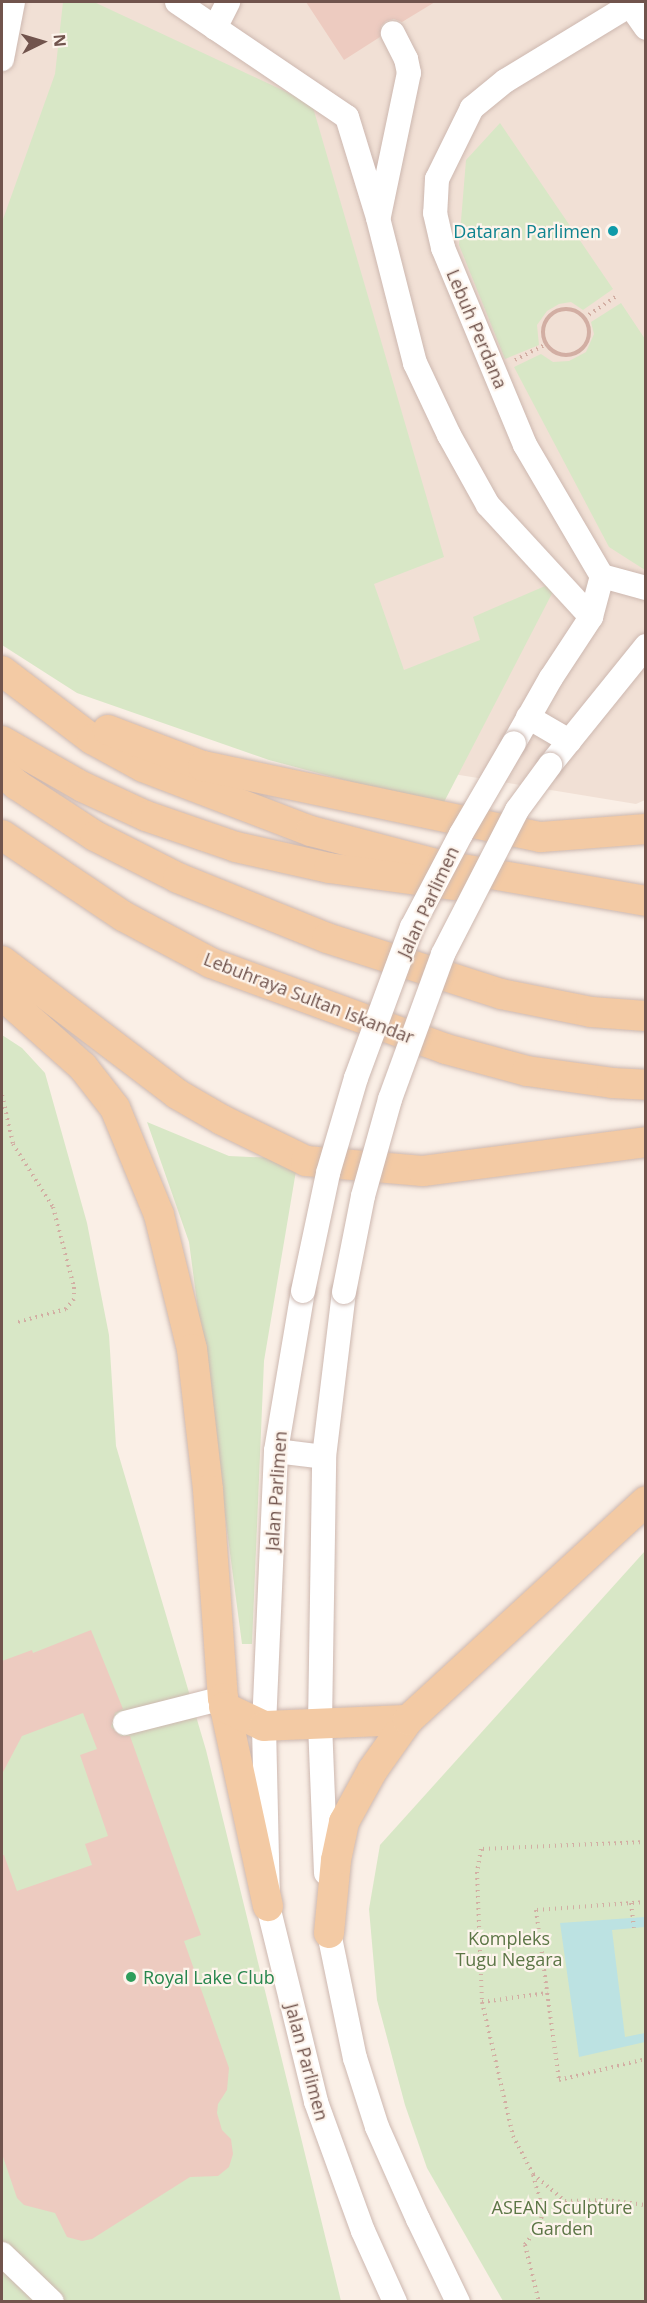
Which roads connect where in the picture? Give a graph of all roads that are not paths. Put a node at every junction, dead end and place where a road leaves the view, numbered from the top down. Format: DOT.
graph roads {
  1 [pos="13,2"];
  2 [pos="177,2"];
  3 [pos="228,2"];
  4 [pos="632,3"];
  5 [pos="215,28"];
  6 [pos="645,28"];
  7 [pos="393,33"];
  8 [pos="2,59"];
  9 [pos="378,218"];
  10 [pos="602,576"];
  11 [pos="645,588"];
  12 [pos="591,617"];
  13 [pos="645,646"];
  14 [pos="2,671"];
  15 [pos="52,710"];
  16 [pos="528,717"];
  17 [pos="2,741"];
  18 [pos="568,741"];
  19 [pos="2,772"];
  20 [pos="645,829"];
  21 [pos="2,836"];
  22 [pos="580,891"];
  23 [pos="645,901"];
  24 [pos="2,961"];
  25 [pos="6,999"];
  26 [pos="645,1016"];
  27 [pos="645,1085"];
  28 [pos="645,1142"];
  29 [pos="276,1451"];
  30 [pos="324,1457"];
  31 [pos="645,1501"];
  32 [pos="223,1703"];
  33 [pos="408,1720"];
  34 [pos="125,1723"];
  35 [pos="320,1725"];
  36 [pos="264,1726"];
  37 [pos="268,1906"];
  38 [pos="329,1933"];
  39 [pos="2,2254"];
  40 [pos="52,2301"];
  41 [pos="395,2301"];
  42 [pos="458,2301"];
  1 -- 8 [label="street"];
  2 -- 5 [label="street"];
  3 -- 5 [label="street"];
  4 -- 6 [label="street"];
  4 -- 10 [label="street, Lebuh Perdana"];
  5 -- 9 [label="street"];
  7 -- 9 [label="street"];
  9 -- 12 [label="street"];
  10 -- 11 [label="street"];
  10 -- 12 [label="street, Jalan Parlimen"];
  12 -- 16 [label="street, Jalan Parlimen"];
  13 -- 18 [label="street, Jalan Parlimen"];
  14 -- 15 [label="main road"];
  15 -- 20 [label="main road"];
  15 -- 22 [label="main road"];
  16 -- 18 [label="street"];
  16 -- 29 [label="street, Jalan Parlimen, bridge"];
  17 -- 22 [label="main road"];
  18 -- 30 [label="street, Jalan Parlimen, bridge"];
  19 -- 26 [label="main road"];
  21 -- 27 [label="main road, Lebuhraya Sultan Iskandar"];
  22 -- 23 [label="main road"];
  24 -- 28 [label="main road"];
  25 -- 32 [label="main road"];
  29 -- 30 [label="street"];
  29 -- 36 [label="street, Jalan Parlimen"];
  30 -- 35 [label="street, Jalan Parlimen"];
  31 -- 33 [label="main road"];
  32 -- 34 [label="street"];
  32 -- 36 [label="main road"];
  32 -- 37 [label="main road"];
  33 -- 35 [label="main road"];
  33 -- 38 [label="main road"];
  35 -- 36 [label="main road"];
  35 -- 38 [label="street, Jalan Parlimen"];
  36 -- 37 [label="street, Jalan Parlimen"];
  37 -- 41 [label="street, Jalan Parlimen"];
  38 -- 42 [label="street, Jalan Parlimen"];
  39 -- 40 [label="street"];
}
